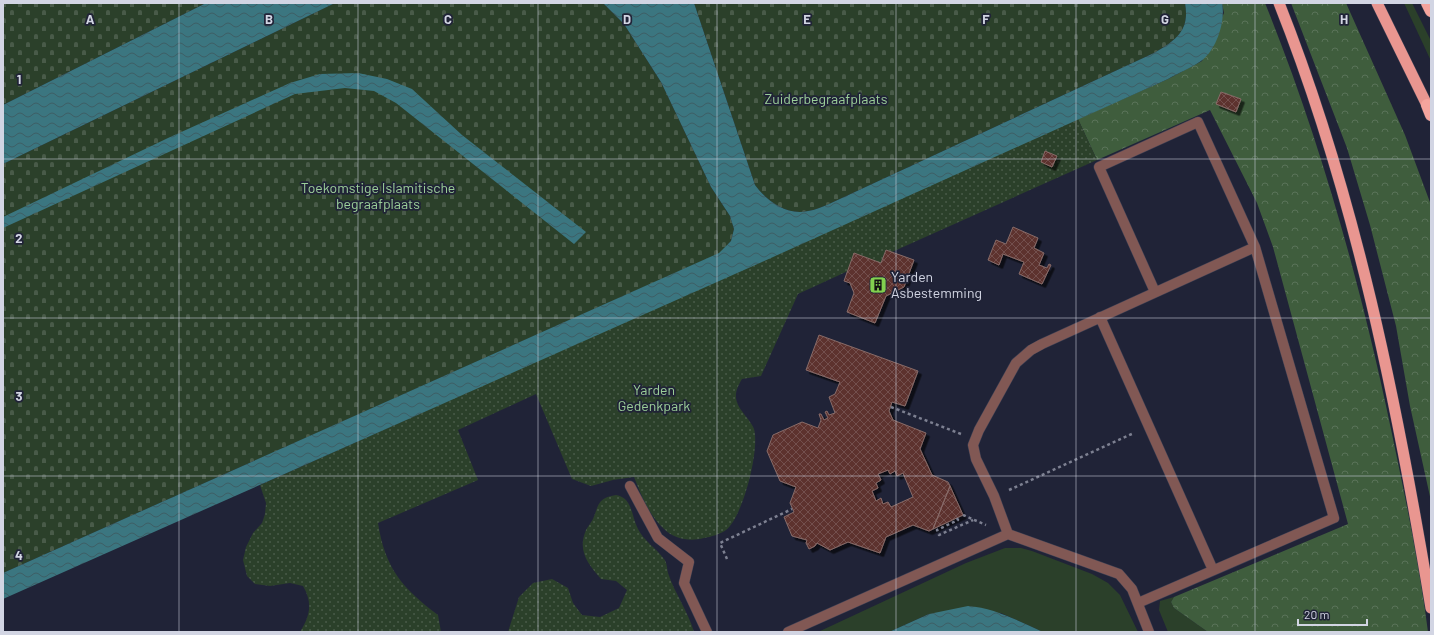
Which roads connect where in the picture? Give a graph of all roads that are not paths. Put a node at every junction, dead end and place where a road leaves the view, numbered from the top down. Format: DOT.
graph roads {
  1 [pos="1279,3"];
  2 [pos="1377,3"];
  3 [pos="1427,3"];
  4 [pos="1431,11"];
  5 [pos="1429,110"];
  6 [pos="1255,247"];
  7 [pos="1155,292"];
  8 [pos="1100,317"];
  9 [pos="630,486"];
  10 [pos="1008,534"];
  11 [pos="1213,570"];
  12 [pos="1138,603"];
  13 [pos="1431,608"];
  14 [pos="706,632"];
  15 [pos="788,632"];
  16 [pos="1149,632"];
  1 -- 13 [label="highway"];
  2 -- 5 [label="highway"];
  3 -- 4 [label="highway"];
  6 -- 7 [label="lane"];
  6 -- 7 [label="lane"];
  6 -- 11 [label="lane"];
  7 -- 8 [label="lane"];
  8 -- 10 [label="lane"];
  8 -- 11 [label="lane"];
  9 -- 14 [label="lane"];
  10 -- 12 [label="lane"];
  10 -- 15 [label="lane"];
  11 -- 12 [label="lane"];
  12 -- 16 [label="lane"];
}
